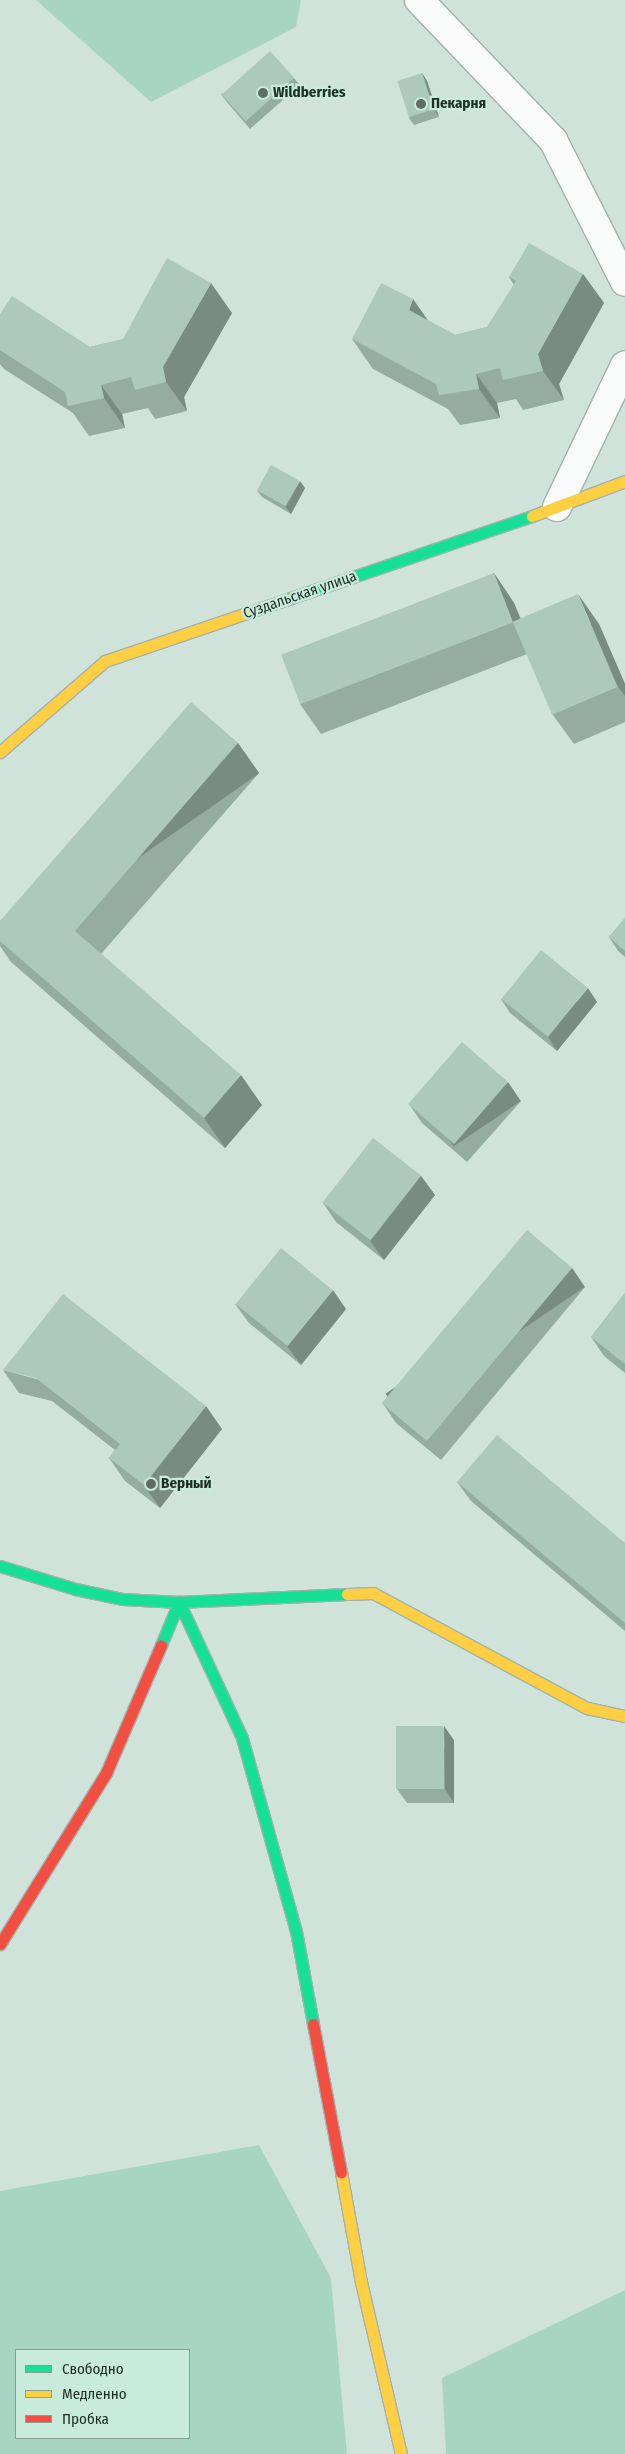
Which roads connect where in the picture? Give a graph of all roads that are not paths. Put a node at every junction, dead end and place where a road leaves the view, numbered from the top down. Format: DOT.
graph roads {
  1 [pos="419,0"];
  2 [pos="625,282"];
  3 [pos="625,365"];
  4 [pos="625,481"];
  5 [pos="557,507"];
  6 [pos="0,752"];
  7 [pos="0,1566"];
  8 [pos="179,1602"];
  9 [pos="625,1716"];
  10 [pos="0,1944"];
  11 [pos="401,2454"];
  1 -- 2 [label="street"];
  3 -- 5 [label="street"];
  4 -- 5 [label="street, Суздальская улица"];
  5 -- 6 [label="street, Суздальская улица"];
  7 -- 8 [label="street"];
  8 -- 9 [label="street"];
  8 -- 10 [label="street"];
  8 -- 11 [label="street"];
}
